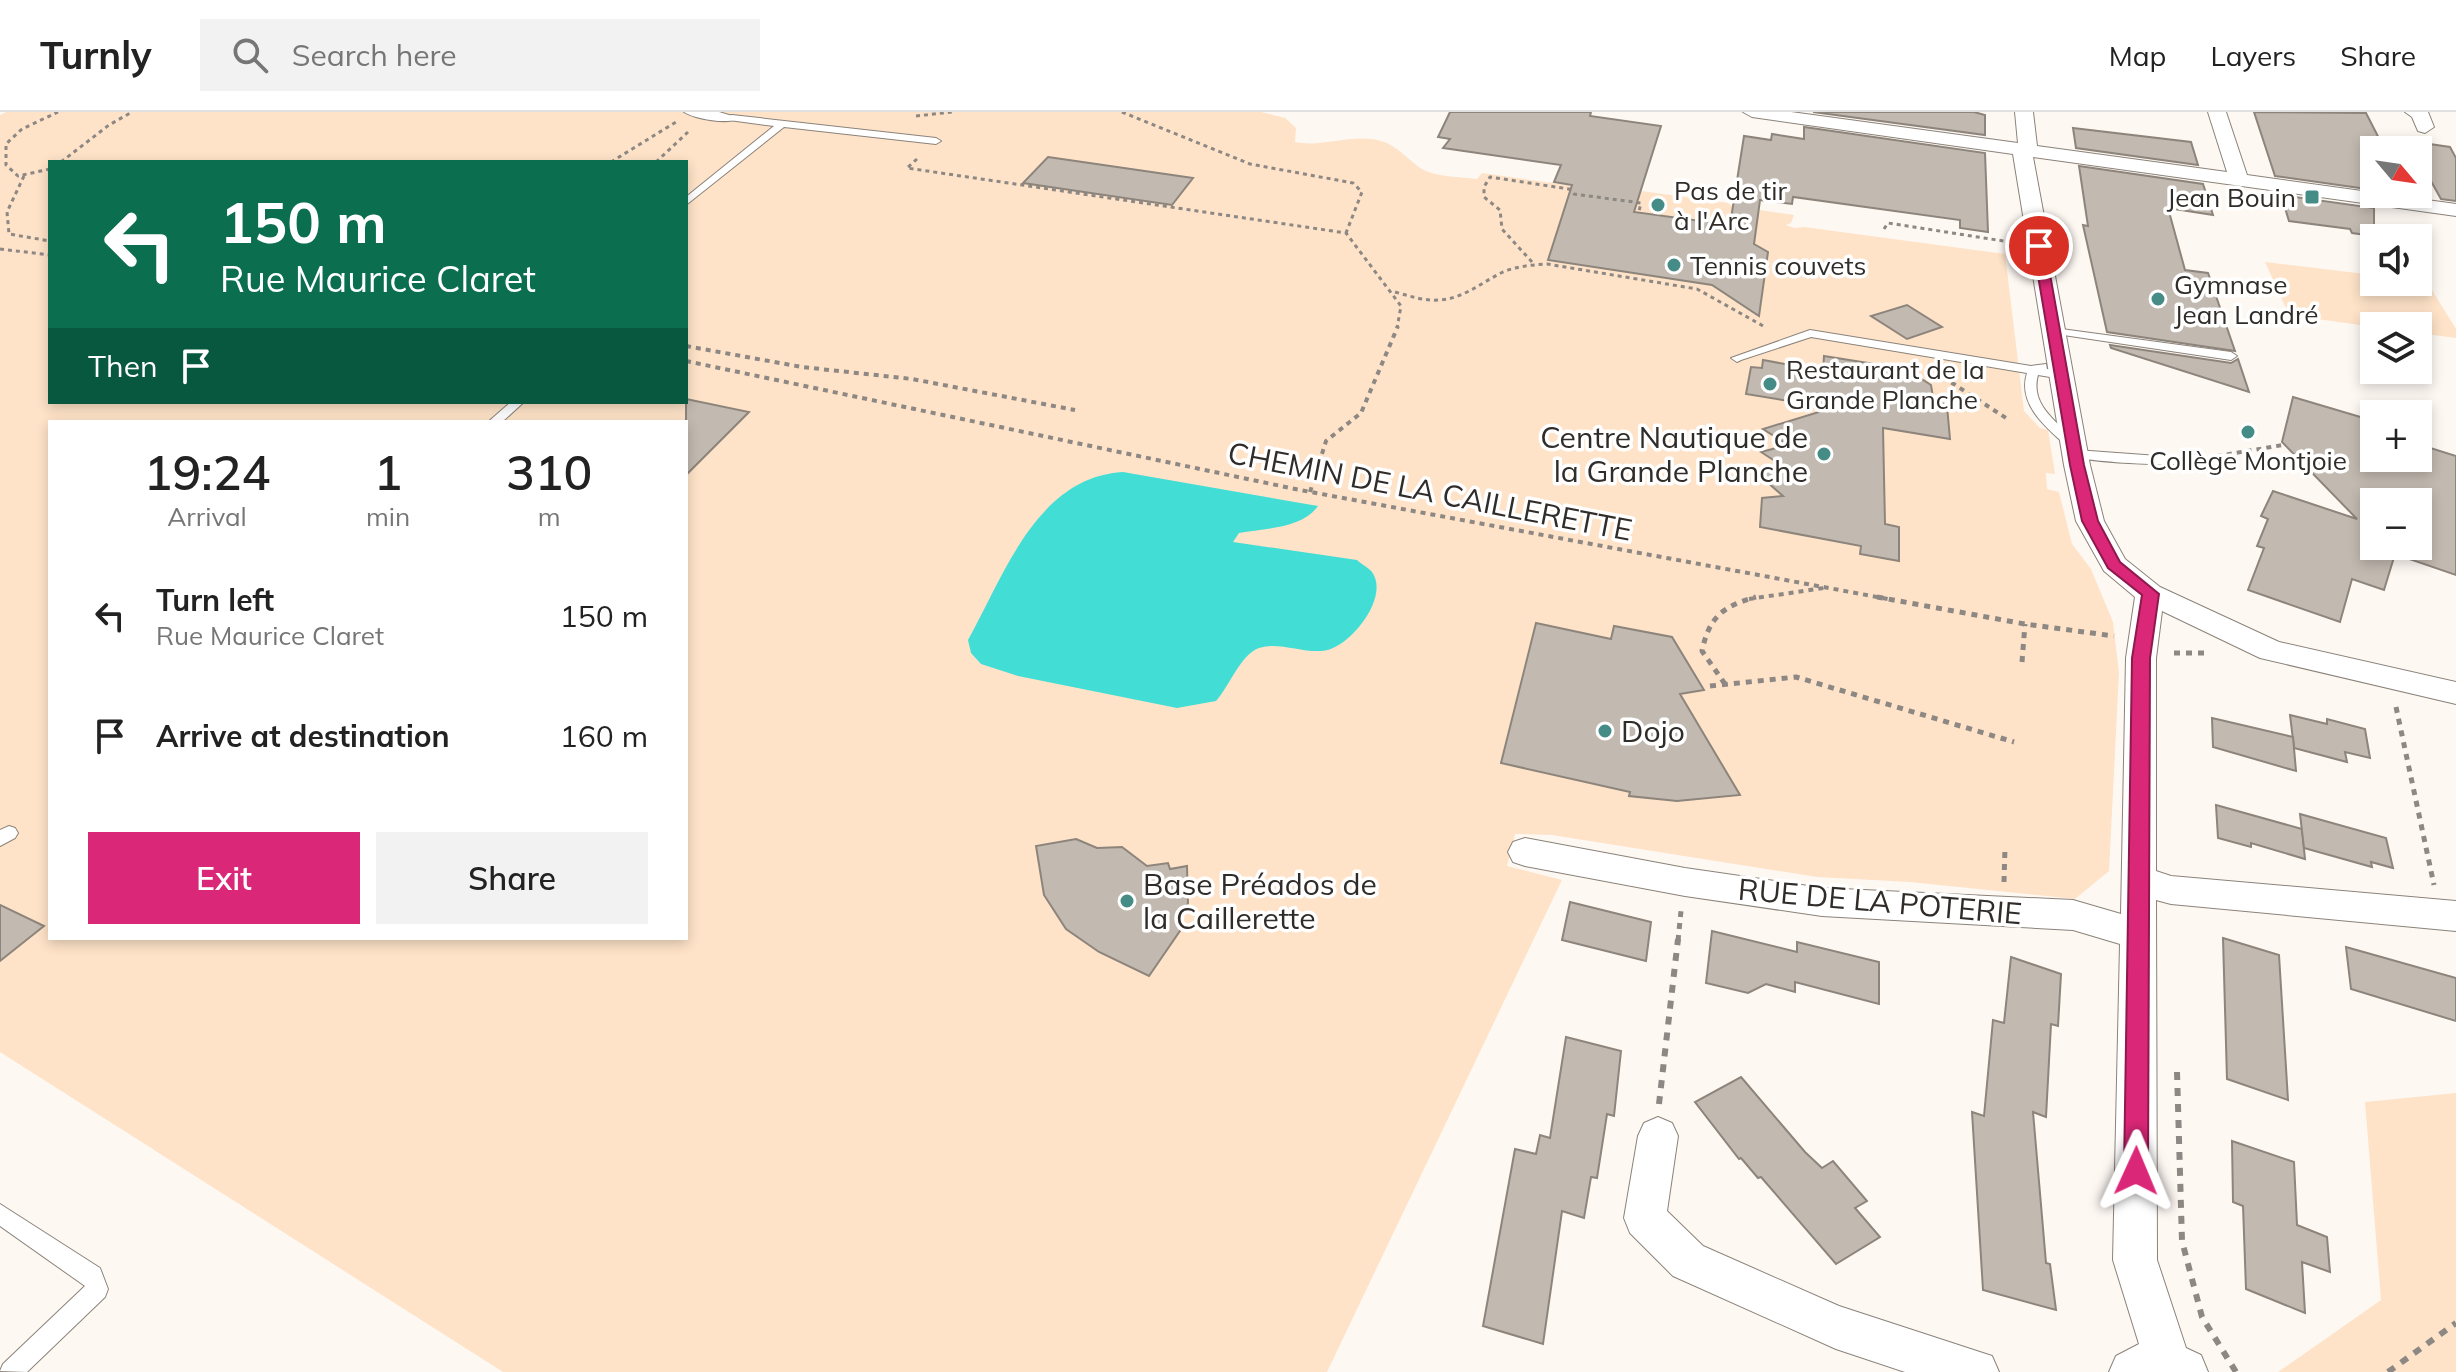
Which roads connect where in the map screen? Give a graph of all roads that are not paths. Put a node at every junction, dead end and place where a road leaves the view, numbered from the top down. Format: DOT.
graph roads {
  1 [pos="806,112"];
  2 [pos="1752,112"];
  3 [pos="2024,112"];
  4 [pos="2217,112"];
  5 [pos="686,115"];
  6 [pos="732,118"];
  7 [pos="788,123"];
  8 [pos="936,141"];
  9 [pos="2025,151"];
  10 [pos="2239,180"];
  11 [pos="688,200"];
  12 [pos="2456,210"];
  13 [pos="2054,331"];
  14 [pos="2231,356"];
  15 [pos="1737,358"];
  16 [pos="2060,369"];
  17 [pos="2033,371"];
  18 [pos="516,404"];
  19 [pos="496,420"];
  20 [pos="2075,451"];
  21 [pos="2196,459"];
  22 [pos="2150,594"];
  23 [pos="2456,693"];
  24 [pos="1525,852"];
  25 [pos="2139,880"];
  26 [pos="2448,915"];
  27 [pos="2140,935"];
  28 [pos="1658,1136"];
  29 [pos="0,1214"];
  30 [pos="2162,1369"];
  31 [pos="11,1372"];
  32 [pos="1976,1372"];
  1 -- 7 [label="lane"];
  2 -- 9 [label="street"];
  3 -- 9 [label="street"];
  4 -- 10 [label="street"];
  5 -- 6 [label="street"];
  6 -- 7 [label="lane"];
  7 -- 8 [label="lane"];
  7 -- 11 [label="lane"];
  9 -- 10 [label="street"];
  9 -- 13 [label="street"];
  10 -- 12 [label="street"];
  13 -- 14 [label="lane"];
  13 -- 16 [label="street"];
  15 -- 17 [label="lane"];
  16 -- 17 [label="lane"];
  16 -- 20 [label="street"];
  17 -- 20 [label="lane"];
  18 -- 19 [label="lane"];
  20 -- 21 [label="lane"];
  20 -- 22 [label="street"];
  22 -- 23 [label="street"];
  22 -- 25 [label="street"];
  24 -- 27 [label="street, RUE DE LA POTERIE"];
  25 -- 26 [label="street"];
  25 -- 27 [label="street"];
  27 -- 30 [label="street"];
  28 -- 32 [label="street"];
  29 -- 31 [label="lane"];
}
